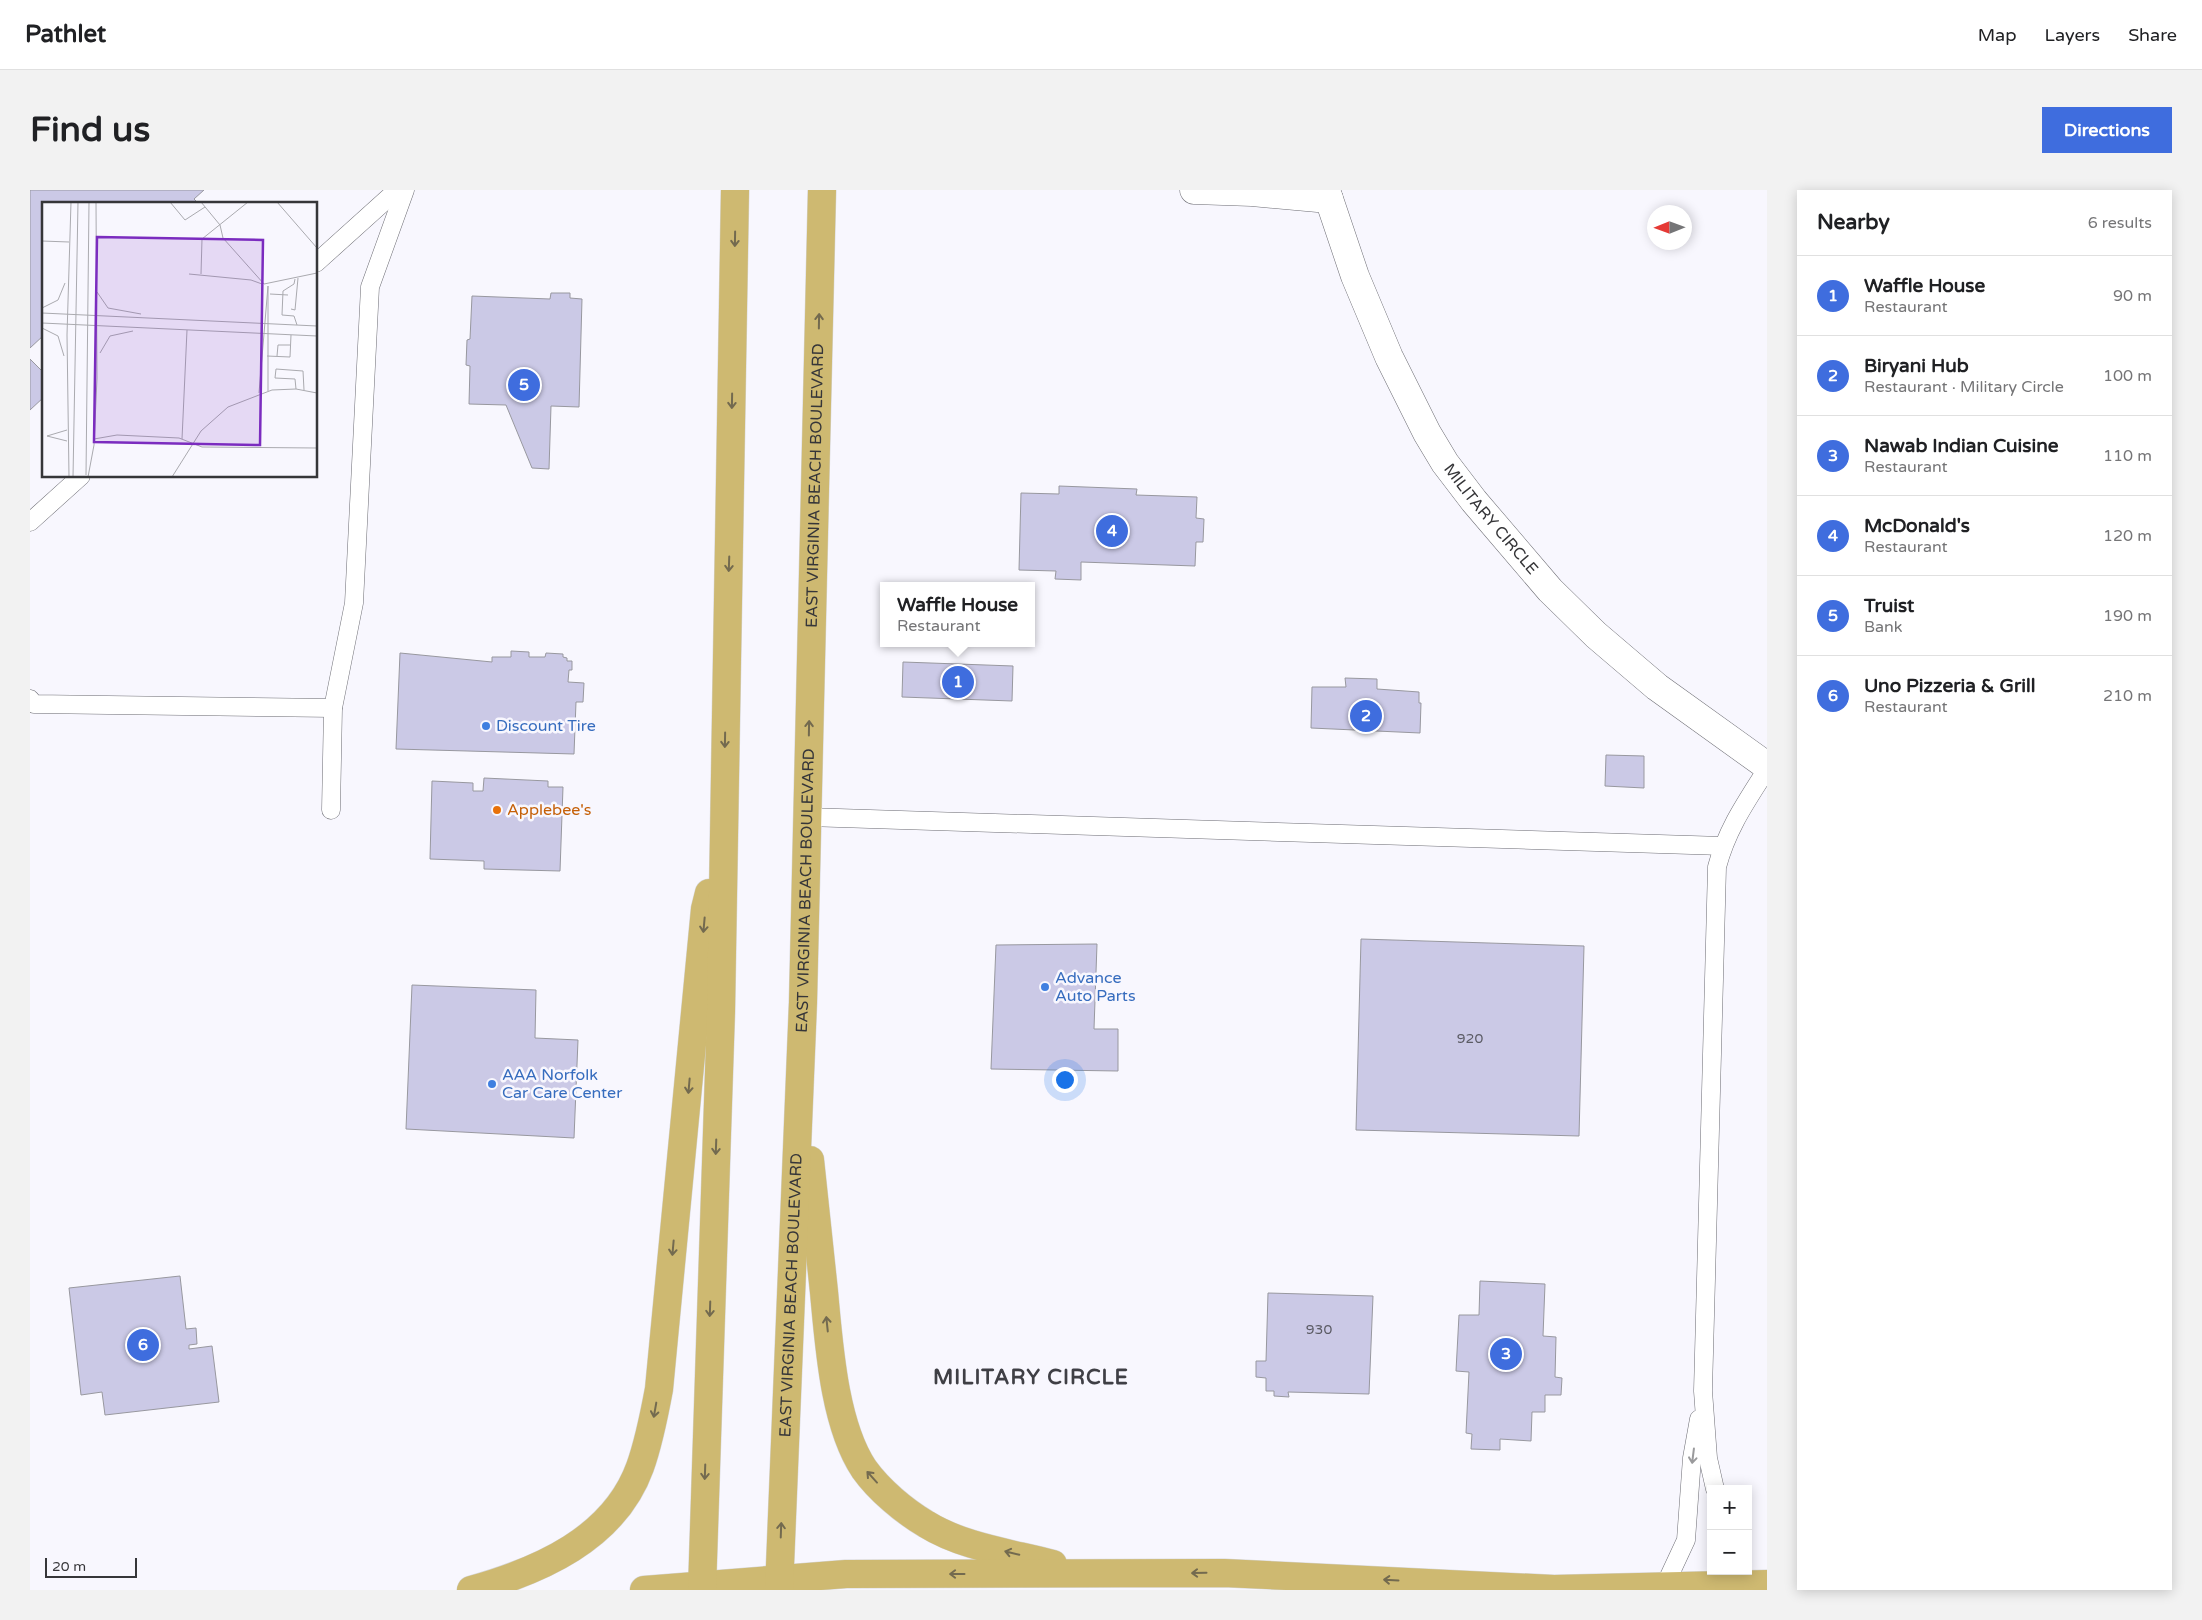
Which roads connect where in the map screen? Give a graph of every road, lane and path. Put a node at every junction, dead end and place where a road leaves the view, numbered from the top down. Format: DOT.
graph roads {
  1 [pos="397,190"];
  2 [pos="405,190"];
  3 [pos="735,190"];
  4 [pos="822,190"];
  5 [pos="1194,190"];
  6 [pos="1328,195"];
  7 [pos="318,261"];
  8 [pos="79,478"];
  9 [pos="30,522"];
  10 [pos="30,699"];
  11 [pos="332,708"];
  12 [pos="1767,768"];
  13 [pos="331,810"];
  14 [pos="807,816"];
  15 [pos="724,826"];
  16 [pos="1723,846"];
  17 [pos="800,1061"];
  18 [pos="1703,1391"];
  19 [pos="1714,1485"];
  20 [pos="1093,1574"];
  21 [pos="1737,1577"];
  22 [pos="779,1584"];
  23 [pos="1767,1584"];
  24 [pos="1665,1585"];
  25 [pos="702,1588"];
  26 [pos="471,1590"];
  27 [pos="644,1590"];
  1 -- 7 [label="lane"];
  2 -- 11 [label="lane"];
  3 -- 15 [label="main road, one-way"];
  14 -- 4 [label="main road, EAST VIRGINIA BEACH BOULEVARD, one-way"];
  5 -- 6 [label="street"];
  6 -- 12 [label="street, MILITARY CIRCLE"];
  8 -- 9 [label="lane"];
  10 -- 11 [label="lane"];
  11 -- 13 [label="lane"];
  12 -- 16 [label="lane"];
  14 -- 16 [label="lane"];
  14 -- 17 [label="main road, EAST VIRGINIA BEACH BOULEVARD"];
  15 -- 25 [label="main road, one-way"];
  15 -- 26 [label="main road, one-way"];
  16 -- 18 [label="lane"];
  20 -- 17 [label="main road, one-way"];
  22 -- 17 [label="main road, EAST VIRGINIA BEACH BOULEVARD, one-way"];
  18 -- 19 [label="lane"];
  18 -- 24 [label="lane, one-way"];
  20 -- 22 [label="main road, one-way"];
  24 -- 20 [label="main road, one-way"];
  21 -- 23 [label="main road"];
  21 -- 24 [label="main road"];
  22 -- 25 [label="main road"];
  25 -- 27 [label="main road"];
}
